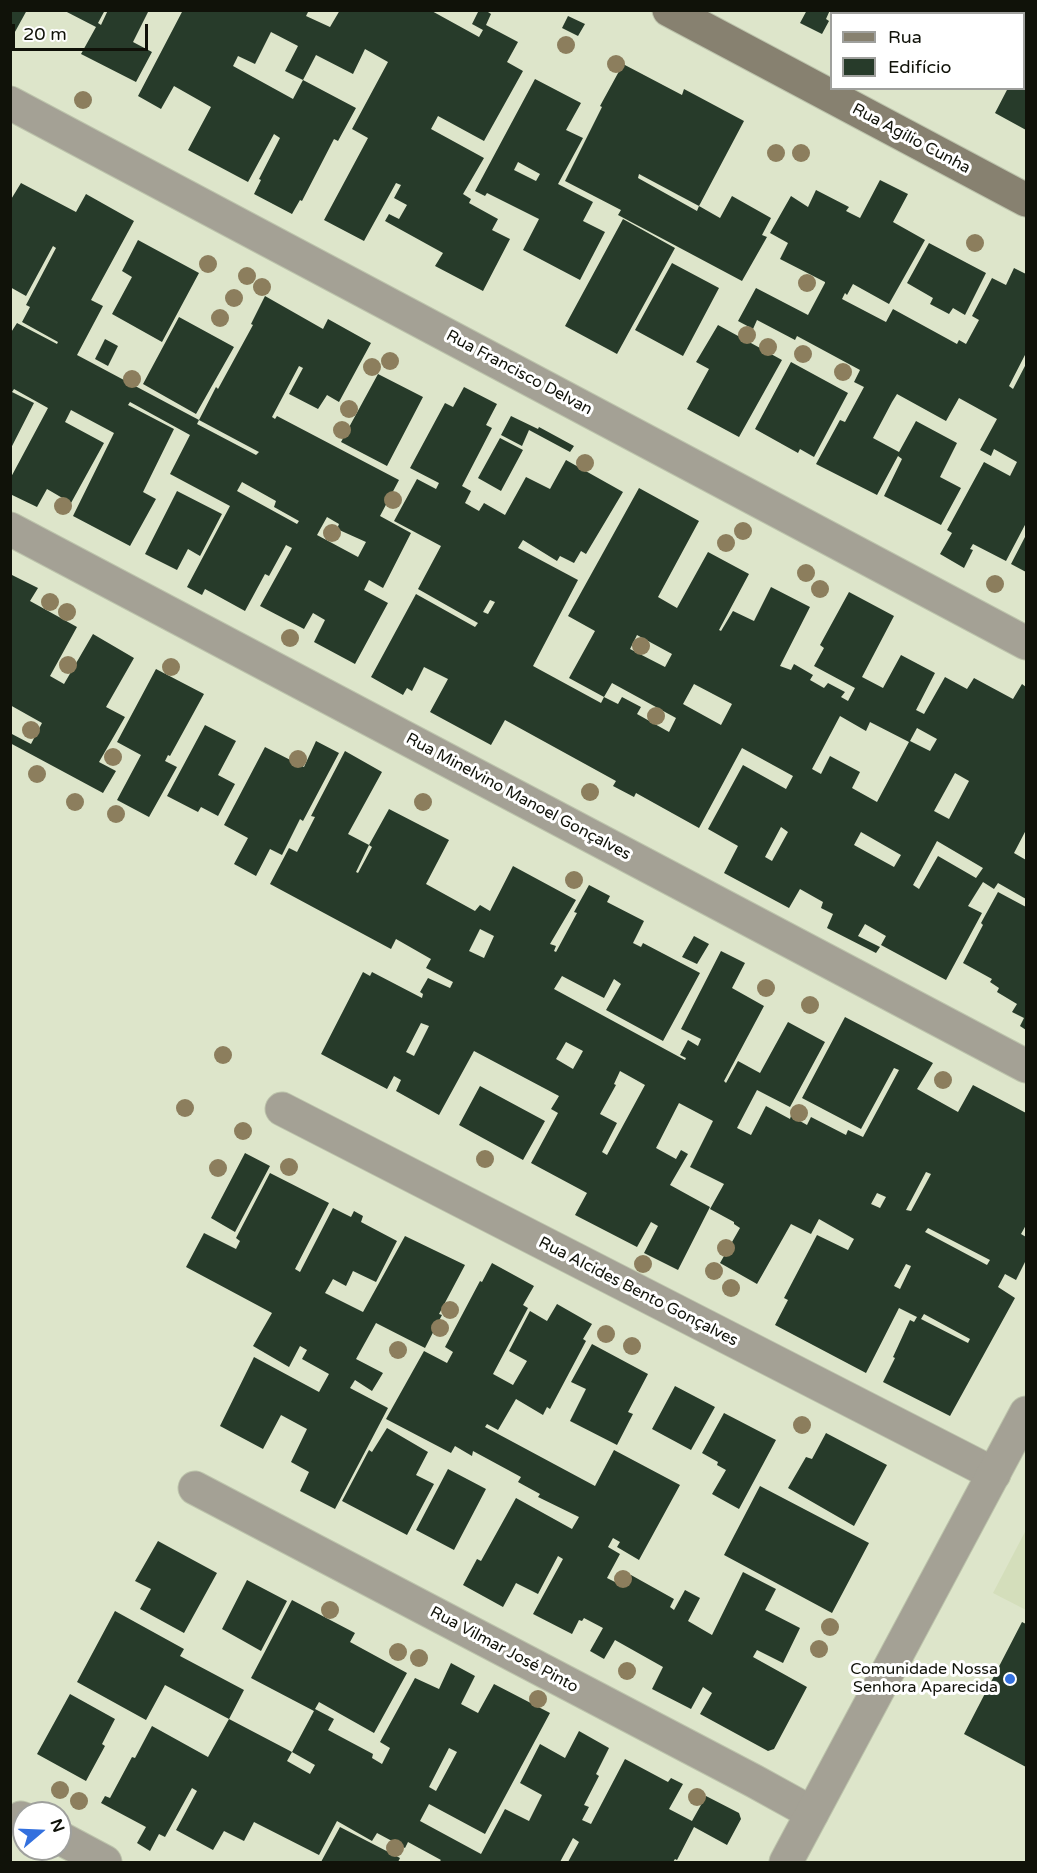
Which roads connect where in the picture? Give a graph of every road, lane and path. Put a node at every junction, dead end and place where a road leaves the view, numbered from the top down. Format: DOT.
graph roads {
  1 [pos="669,10"];
  2 [pos="10,103"];
  3 [pos="1026,200"];
  4 [pos="10,529"];
  5 [pos="1026,643"];
  6 [pos="1026,1066"];
  7 [pos="282,1109"];
  8 [pos="1026,1413"];
  9 [pos="994,1474"];
  10 [pos="195,1488"];
  11 [pos="813,1813"];
  12 [pos="72,1845"];
  13 [pos="105,1863"];
  14 [pos="786,1863"];
  1 -- 3 [label="main road, Rua Agílio Cunha"];
  2 -- 5 [label="street, Rua Francisco Delvan"];
  4 -- 6 [label="street, Rua Minelvino Manoel Gonçalves"];
  7 -- 9 [label="street, Rua Alcides Bento Gonçalves"];
  8 -- 9 [label="street"];
  9 -- 11 [label="street"];
  10 -- 11 [label="street, Rua Vilmar José Pinto"];
  11 -- 14 [label="street"];
  12 -- 13 [label="street"];
}
